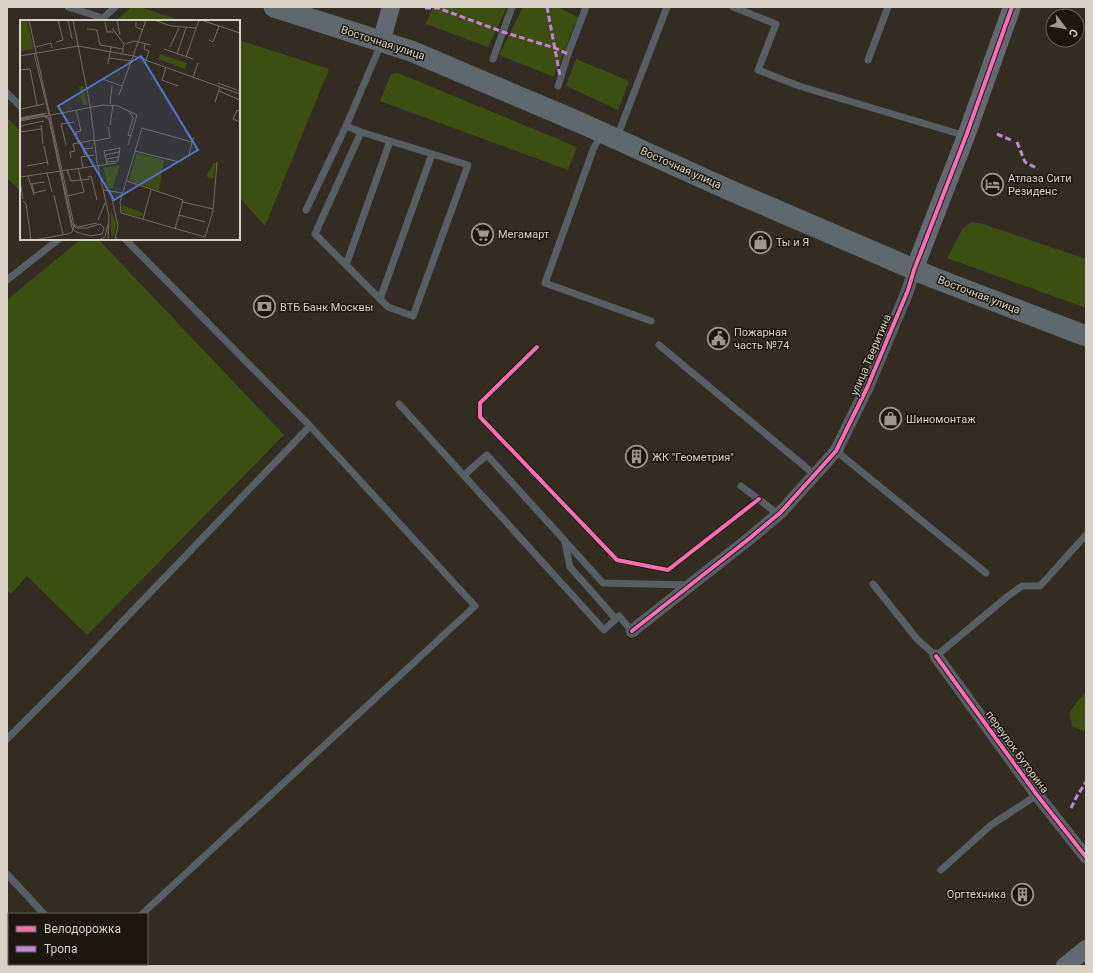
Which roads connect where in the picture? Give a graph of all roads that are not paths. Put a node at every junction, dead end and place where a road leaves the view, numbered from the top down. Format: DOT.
graph roads {
  1 [pos="68,7"];
  2 [pos="115,7"];
  3 [pos="274,7"];
  4 [pos="391,7"];
  5 [pos="512,7"];
  6 [pos="586,7"];
  7 [pos="667,7"];
  8 [pos="733,7"];
  9 [pos="888,7"];
  10 [pos="1012,7"];
  11 [pos="102,20"];
  12 [pos="382,42"];
  13 [pos="493,58"];
  14 [pos="868,60"];
  15 [pos="558,86"];
  16 [pos="7,93"];
  17 [pos="18,99"];
  18 [pos="346,126"];
  19 [pos="361,132"];
  20 [pos="609,135"];
  21 [pos="966,136"];
  22 [pos="390,141"];
  23 [pos="432,154"];
  24 [pos="306,210"];
  25 [pos="58,240"];
  26 [pos="126,240"];
  27 [pos="346,265"];
  28 [pos="914,270"];
  29 [pos="7,280"];
  30 [pos="380,299"];
  31 [pos="651,321"];
  32 [pos="1086,336"];
  33 [pos="659,345"];
  34 [pos="399,404"];
  35 [pos="310,426"];
  36 [pos="836,451"];
  37 [pos="464,475"];
  38 [pos="815,476"];
  39 [pos="741,486"];
  40 [pos="778,514"];
  41 [pos="1086,534"];
  42 [pos="565,542"];
  43 [pos="986,573"];
  44 [pos="873,584"];
  45 [pos="690,585"];
  46 [pos="616,619"];
  47 [pos="632,631"];
  48 [pos="936,656"];
  49 [pos="7,739"];
  50 [pos="1037,796"];
  51 [pos="1086,857"];
  52 [pos="941,870"];
  53 [pos="7,874"];
  54 [pos="43,913"];
  55 [pos="143,913"];
  56 [pos="1086,949"];
  57 [pos="1065,966"];
  1 -- 11 [label="lane"];
  2 -- 11 [label="lane"];
  3 -- 12 [label="main road, Восточная улица"];
  4 -- 12 [label="street"];
  5 -- 13 [label="lane"];
  6 -- 15 [label="lane"];
  7 -- 20 [label="lane"];
  8 -- 21 [label="lane"];
  9 -- 14 [label="lane"];
  10 -- 21 [label="street, улица Тверитина"];
  12 -- 18 [label="lane"];
  12 -- 20 [label="main road, Восточная улица"];
  16 -- 17 [label="lane"];
  18 -- 19 [label="lane"];
  18 -- 24 [label="lane"];
  19 -- 22 [label="lane"];
  19 -- 27 [label="lane"];
  20 -- 28 [label="main road, Восточная улица"];
  20 -- 31 [label="lane"];
  21 -- 28 [label="street, улица Тверитина"];
  22 -- 23 [label="lane"];
  22 -- 27 [label="lane"];
  23 -- 30 [label="lane"];
  23 -- 30 [label="lane"];
  25 -- 29 [label="lane"];
  26 -- 35 [label="lane"];
  27 -- 30 [label="lane"];
  28 -- 32 [label="main road, Восточная улица"];
  28 -- 36 [label="street, улица Тверитина"];
  33 -- 38 [label="lane"];
  34 -- 37 [label="lane"];
  35 -- 49 [label="lane"];
  35 -- 55 [label="lane"];
  36 -- 38 [label="street, улица Тверитина"];
  36 -- 43 [label="lane"];
  37 -- 42 [label="lane"];
  37 -- 46 [label="lane"];
  38 -- 40 [label="street, улица Тверитина"];
  39 -- 40 [label="lane"];
  40 -- 45 [label="street, улица Тверитина"];
  41 -- 48 [label="lane"];
  42 -- 45 [label="lane"];
  42 -- 46 [label="lane"];
  44 -- 48 [label="lane"];
  45 -- 47 [label="street, улица Тверитина"];
  46 -- 47 [label="lane"];
  48 -- 50 [label="street, переулок Буторина"];
  50 -- 51 [label="street, переулок Буторина"];
  50 -- 52 [label="lane"];
  53 -- 54 [label="lane"];
  56 -- 57 [label="street"];
}
